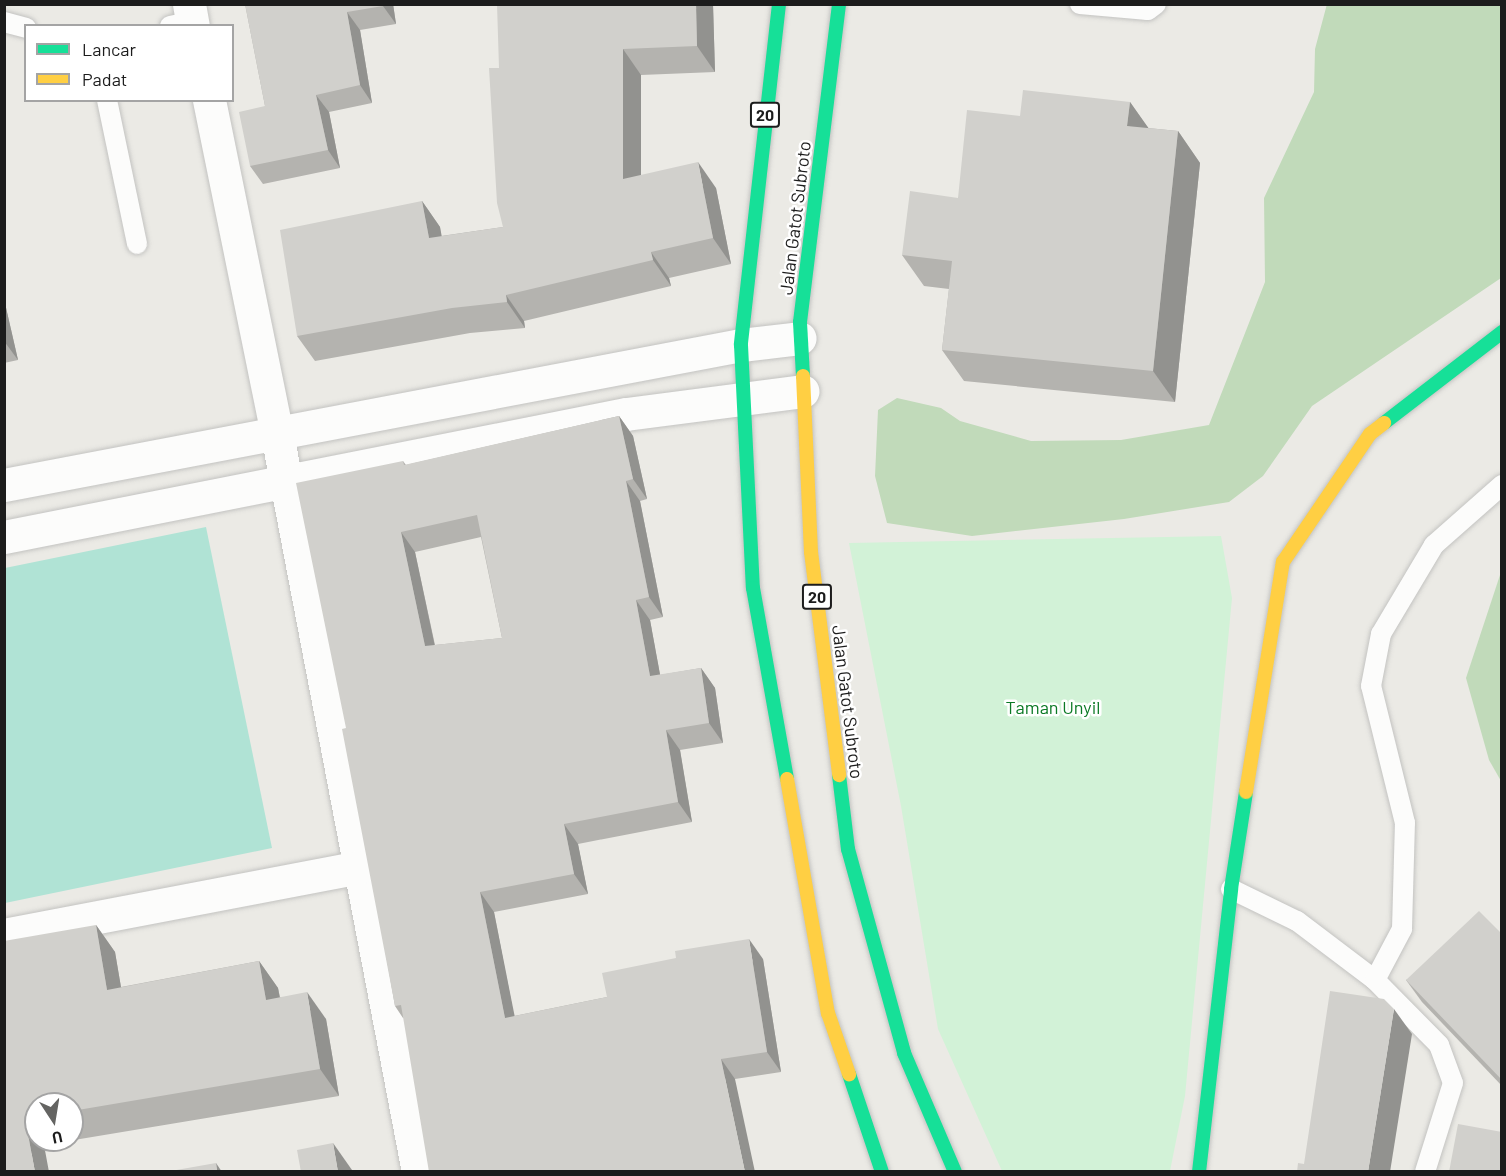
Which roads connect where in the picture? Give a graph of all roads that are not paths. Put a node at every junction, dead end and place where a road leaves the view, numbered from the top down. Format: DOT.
graph roads {
  1 [pos="779,4"];
  2 [pos="839,4"];
  3 [pos="1080,4"];
  4 [pos="1156,4"];
  5 [pos="4,22"];
  6 [pos="24,27"];
  7 [pos="107,102"];
  8 [pos="209,102"];
  9 [pos="137,244"];
  10 [pos="1502,333"];
  11 [pos="800,338"];
  12 [pos="741,345"];
  13 [pos="803,391"];
  14 [pos="745,398"];
  15 [pos="277,435"];
  16 [pos="38,479"];
  17 [pos="286,484"];
  18 [pos="1502,484"];
  19 [pos="4,485"];
  20 [pos="48,528"];
  21 [pos="4,537"];
  22 [pos="360,867"];
  23 [pos="1231,889"];
  24 [pos="4,935"];
  25 [pos="1374,980"];
  26 [pos="418,1172"];
  27 [pos="882,1172"];
  28 [pos="955,1172"];
  29 [pos="1199,1172"];
  30 [pos="1425,1172"];
  1 -- 12 [label="main road, 20"];
  2 -- 11 [label="main road, Jalan Gatot Subroto / 20"];
  3 -- 4 [label="lane"];
  5 -- 6 [label="lane"];
  7 -- 9 [label="lane"];
  8 -- 15 [label="street"];
  10 -- 23 [label="main road"];
  11 -- 12 [label="street"];
  11 -- 13 [label="main road, Jalan Gatot Subroto / 20"];
  12 -- 14 [label="main road, 20"];
  12 -- 15 [label="street"];
  13 -- 14 [label="street"];
  13 -- 28 [label="main road, Jalan Gatot Subroto / 20"];
  14 -- 17 [label="street"];
  14 -- 27 [label="main road, 20"];
  15 -- 16 [label="street"];
  15 -- 17 [label="street"];
  16 -- 19 [label="street"];
  16 -- 20 [label="street"];
  17 -- 20 [label="street"];
  17 -- 22 [label="street"];
  18 -- 25 [label="lane"];
  20 -- 21 [label="street"];
  22 -- 24 [label="street"];
  22 -- 26 [label="street"];
  23 -- 25 [label="lane"];
  23 -- 29 [label="main road"];
  25 -- 30 [label="lane"];
}
